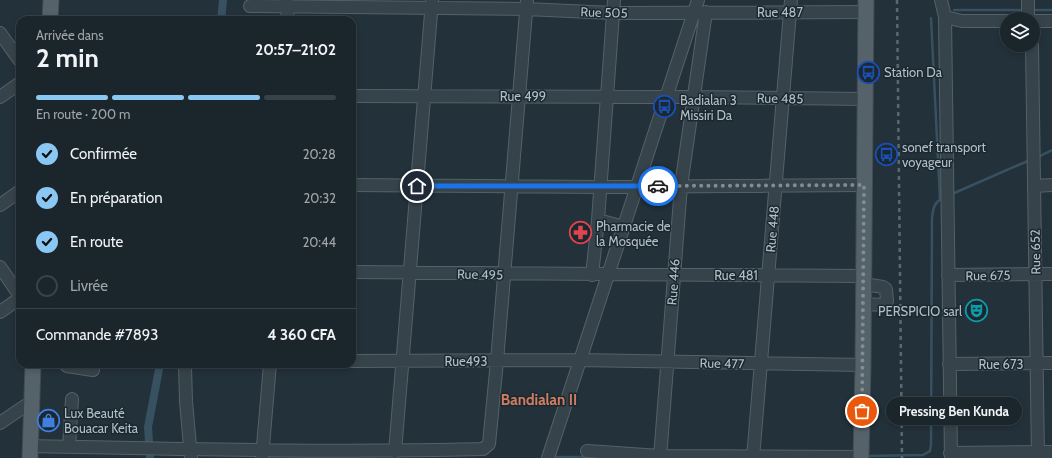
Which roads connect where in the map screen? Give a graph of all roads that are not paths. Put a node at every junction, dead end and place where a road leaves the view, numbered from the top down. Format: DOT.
graph roads {
  1 [pos="51,0"];
  2 [pos="614,0"];
  3 [pos="698,0"];
  4 [pos="941,0"];
  5 [pos="1028,0"];
  6 [pos="287,3"];
  7 [pos="432,4"];
  8 [pos="526,4"];
  9 [pos="250,6"];
  10 [pos="790,6"];
  11 [pos="866,6"];
  12 [pos="694,12"];
  13 [pos="706,12"];
  14 [pos="1028,12"];
  15 [pos="613,13"];
  16 [pos="50,16"];
  17 [pos="288,16"];
  18 [pos="945,17"];
  19 [pos="1000,21"];
  20 [pos="1040,21"];
  21 [pos="1052,21"];
  22 [pos="0,33"];
  23 [pos="1032,52"];
  24 [pos="16,55"];
  25 [pos="16,86"];
  26 [pos="356,96"];
  27 [pos="424,96"];
  28 [pos="519,96"];
  29 [pos="0,97"];
  30 [pos="606,97"];
  31 [pos="666,97"];
  32 [pos="694,97"];
  33 [pos="783,98"];
  34 [pos="865,99"];
  35 [pos="356,185"];
  36 [pos="864,185"];
  37 [pos="1052,185"];
  38 [pos="417,186"];
  39 [pos="512,186"];
  40 [pos="637,186"];
  41 [pos="681,186"];
  42 [pos="775,186"];
  43 [pos="1034,186"];
  44 [pos="600,187"];
  45 [pos="16,194"];
  46 [pos="0,204"];
  47 [pos="598,220"];
  48 [pos="624,227"];
  49 [pos="0,267"];
  50 [pos="356,272"];
  51 [pos="410,273"];
  52 [pos="504,274"];
  53 [pos="1035,274"];
  54 [pos="1052,274"];
  55 [pos="592,275"];
  56 [pos="608,275"];
  57 [pos="674,275"];
  58 [pos="768,275"];
  59 [pos="948,275"];
  60 [pos="863,280"];
  61 [pos="16,291"];
  62 [pos="16,300"];
  63 [pos="863,304"];
  64 [pos="0,312"];
  65 [pos="580,360"];
  66 [pos="356,361"];
  67 [pos="403,361"];
  68 [pos="497,361"];
  69 [pos="667,362"];
  70 [pos="760,364"];
  71 [pos="949,364"];
  72 [pos="1037,364"];
  73 [pos="1052,364"];
  74 [pos="863,365"];
  75 [pos="33,368"];
  76 [pos="80,368"];
  77 [pos="185,368"];
  78 [pos="270,368"];
  79 [pos="93,370"];
  80 [pos="72,399"];
  81 [pos="28,406"];
  82 [pos="0,423"];
  83 [pos="69,447"];
  84 [pos="587,451"];
  85 [pos="30,452"];
  86 [pos="188,452"];
  87 [pos="395,452"];
  88 [pos="1052,452"];
  89 [pos="262,454"];
  90 [pos="950,455"];
  91 [pos="1038,455"];
  92 [pos="660,457"];
  93 [pos="753,457"];
  94 [pos="548,458"];
  95 [pos="861,458"];
  1 -- 16 [label="main road"];
  2 -- 15 [label="street"];
  3 -- 12 [label="street"];
  4 -- 18 [label="street"];
  5 -- 14 [label="street"];
  6 -- 7 [label="street, Rue 505"];
  6 -- 9 [label="street, Rue 505"];
  6 -- 17 [label="street"];
  7 -- 8 [label="street, Rue 505"];
  7 -- 27 [label="street"];
  8 -- 15 [label="street, Rue 505"];
  8 -- 28 [label="street"];
  10 -- 11 [label="street, Rue 487"];
  10 -- 13 [label="street, Rue 487"];
  10 -- 33 [label="street, Rue 448"];
  11 -- 34 [label="main road"];
  12 -- 13 [label="street, Rue 487"];
  12 -- 15 [label="street, Rue 505"];
  12 -- 31 [label="street"];
  13 -- 32 [label="street, Rue 446"];
  15 -- 30 [label="street"];
  18 -- 19 [label="street"];
  18 -- 59 [label="street"];
  20 -- 21 [label="street"];
  22 -- 24 [label="street"];
  23 -- 43 [label="street, Rue 652"];
  25 -- 29 [label="street"];
  26 -- 27 [label="street, Rue 499"];
  27 -- 28 [label="street, Rue 499"];
  27 -- 38 [label="street"];
  28 -- 30 [label="street, Rue 499"];
  28 -- 39 [label="street"];
  30 -- 31 [label="street, Rue 499"];
  30 -- 44 [label="street"];
  31 -- 32 [label="street, Rue 499"];
  31 -- 40 [label="street"];
  32 -- 33 [label="street, Rue 485"];
  32 -- 41 [label="street, Rue 446"];
  33 -- 34 [label="street, Rue 485"];
  33 -- 42 [label="street, Rue 448"];
  34 -- 36 [label="main road"];
  35 -- 38 [label="street"];
  36 -- 42 [label="street"];
  36 -- 60 [label="main road"];
  37 -- 43 [label="street"];
  38 -- 39 [label="street"];
  38 -- 51 [label="street"];
  39 -- 44 [label="street"];
  39 -- 52 [label="street"];
  40 -- 41 [label="street"];
  40 -- 44 [label="street"];
  40 -- 48 [label="street"];
  41 -- 42 [label="street"];
  41 -- 57 [label="street, Rue 446"];
  42 -- 58 [label="street, Rue 448"];
  43 -- 53 [label="street, Rue 652"];
  44 -- 47 [label="street"];
  45 -- 46 [label="street"];
  47 -- 48 [label="street"];
  47 -- 55 [label="street"];
  48 -- 56 [label="street"];
  49 -- 61 [label="street"];
  50 -- 51 [label="street, Rue 495"];
  51 -- 52 [label="street, Rue 495"];
  51 -- 67 [label="street"];
  52 -- 55 [label="street, Rue 495"];
  52 -- 68 [label="street"];
  53 -- 54 [label="street, Rue 675"];
  53 -- 59 [label="street, Rue 675"];
  53 -- 72 [label="street, Rue 652"];
  55 -- 56 [label="street, Rue 495"];
  56 -- 57 [label="street, Rue 481"];
  56 -- 65 [label="street"];
  57 -- 58 [label="street, Rue 481"];
  57 -- 69 [label="street, Rue 446"];
  58 -- 60 [label="street, Rue 481"];
  58 -- 70 [label="street, Rue 448"];
  59 -- 71 [label="street"];
  60 -- 63 [label="main road"];
  60 -- 63 [label="street, Rue 481"];
  62 -- 64 [label="street"];
  63 -- 74 [label="main road"];
  65 -- 68 [label="street, Rue493"];
  65 -- 69 [label="street, Rue 477"];
  65 -- 94 [label="street"];
  66 -- 67 [label="street, Rue493"];
  67 -- 68 [label="street, Rue493"];
  67 -- 87 [label="street"];
  68 -- 87 [label="street"];
  69 -- 70 [label="street, Rue 477"];
  69 -- 92 [label="street, Rue 446"];
  70 -- 74 [label="street, Rue 477"];
  70 -- 93 [label="street, Rue 448"];
  71 -- 72 [label="street, Rue 673"];
  71 -- 90 [label="street"];
  72 -- 73 [label="street, Rue 673"];
  72 -- 91 [label="street, Rue 652"];
  74 -- 95 [label="main road"];
  75 -- 81 [label="main road"];
  76 -- 79 [label="street"];
  77 -- 86 [label="street"];
  78 -- 89 [label="street"];
  80 -- 83 [label="street"];
  81 -- 82 [label="street"];
  81 -- 85 [label="main road"];
  83 -- 85 [label="street"];
  83 -- 86 [label="street"];
  84 -- 92 [label="street"];
  86 -- 89 [label="street"];
  87 -- 89 [label="street"];
  88 -- 91 [label="street"];
  90 -- 91 [label="street"];
  92 -- 93 [label="street"];
  93 -- 95 [label="street"];
}
